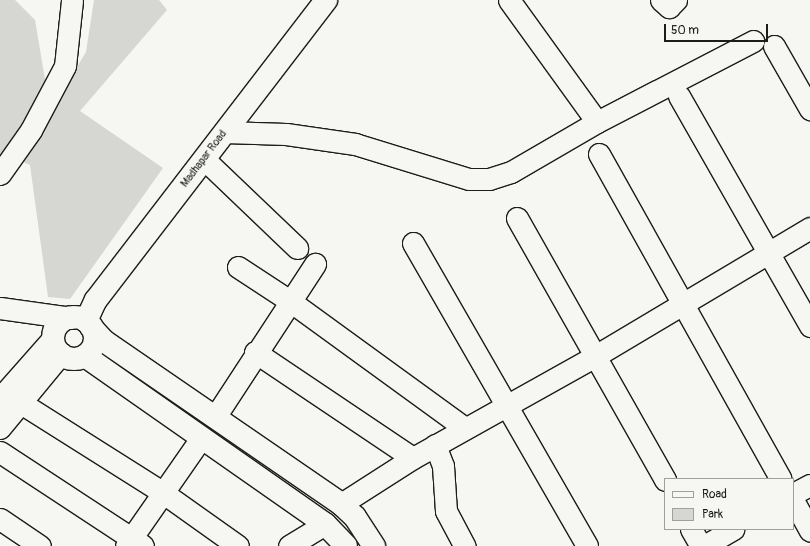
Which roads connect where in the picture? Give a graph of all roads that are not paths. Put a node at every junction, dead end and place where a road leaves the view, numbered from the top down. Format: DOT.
graph roads {
  1 [pos="72,0"];
  2 [pos="326,0"];
  3 [pos="509,0"];
  4 [pos="661,0"];
  5 [pos="676,0"];
  6 [pos="753,41"];
  7 [pos="774,46"];
  8 [pos="679,96"];
  9 [pos="810,109"];
  10 [pos="597,122"];
  11 [pos="224,132"];
  12 [pos="599,154"];
  13 [pos="204,159"];
  14 [pos="0,174"];
  15 [pos="517,218"];
  16 [pos="810,228"];
  17 [pos="413,243"];
  18 [pos="297,248"];
  19 [pos="768,253"];
  20 [pos="315,264"];
  21 [pos="238,268"];
  22 [pos="290,301"];
  23 [pos="684,304"];
  24 [pos="0,308"];
  25 [pos="82,321"];
  26 [pos="810,326"];
  27 [pos="56,342"];
  28 [pos="255,352"];
  29 [pos="597,355"];
  30 [pos="85,356"];
  31 [pos="7,396"];
  32 [pos="506,404"];
  33 [pos="215,417"];
  34 [pos="0,428"];
  35 [pos="465,428"];
  36 [pos="201,438"];
  37 [pos="435,445"];
  38 [pos="0,452"];
  39 [pos="413,458"];
  40 [pos="664,478"];
  41 [pos="780,478"];
  42 [pos="810,485"];
  43 [pos="162,492"];
  44 [pos="794,493"];
  45 [pos="794,502"];
  46 [pos="341,504"];
  47 [pos="0,519"];
  48 [pos="325,524"];
  49 [pos="692,530"];
  50 [pos="731,530"];
  51 [pos="810,531"];
  52 [pos="133,544"];
  53 [pos="40,546"];
  54 [pos="238,546"];
  55 [pos="289,546"];
  56 [pos="346,546"];
  57 [pos="374,546"];
  58 [pos="464,546"];
  59 [pos="587,546"];
  60 [pos="701,546"];
  61 [pos="704,546"];
  1 -- 14 [label="street"];
  2 -- 11 [label="main road, Madhapar Road"];
  3 -- 10 [label="street"];
  4 -- 5 [label="street"];
  6 -- 10 [label="street"];
  7 -- 9 [label="street"];
  8 -- 19 [label="street"];
  10 -- 11 [label="street"];
  11 -- 13 [label="main road, Madhapar Road"];
  12 -- 23 [label="street"];
  13 -- 18 [label="street"];
  13 -- 25 [label="main road, Madhapar Road"];
  15 -- 29 [label="street"];
  16 -- 19 [label="street"];
  17 -- 32 [label="street"];
  19 -- 23 [label="street"];
  19 -- 26 [label="street"];
  20 -- 22 [label="street"];
  21 -- 22 [label="street"];
  22 -- 28 [label="street"];
  22 -- 35 [label="street"];
  23 -- 29 [label="street"];
  23 -- 41 [label="street"];
  24 -- 25 [label="street"];
  24 -- 27 [label="street"];
  25 -- 27 [label="main road"];
  25 -- 30 [label="main road"];
  25 -- 33 [label="main road"];
  27 -- 30 [label="main road"];
  27 -- 31 [label="main road"];
  28 -- 33 [label="street"];
  28 -- 39 [label="street"];
  29 -- 32 [label="street"];
  29 -- 40 [label="street"];
  30 -- 36 [label="main road"];
  31 -- 34 [label="main road"];
  31 -- 43 [label="street"];
  32 -- 35 [label="street"];
  32 -- 59 [label="street"];
  33 -- 46 [label="main road"];
  35 -- 37 [label="street"];
  36 -- 43 [label="street"];
  36 -- 48 [label="main road"];
  37 -- 39 [label="street"];
  37 -- 58 [label="street"];
  38 -- 52 [label="street"];
  39 -- 46 [label="street"];
  42 -- 44 [label="street"];
  43 -- 52 [label="street"];
  43 -- 54 [label="street"];
  45 -- 51 [label="street"];
  46 -- 57 [label="main road"];
  47 -- 53 [label="street"];
  48 -- 55 [label="street"];
  48 -- 56 [label="main road"];
  49 -- 60 [label="street"];
  50 -- 61 [label="street"];
}
